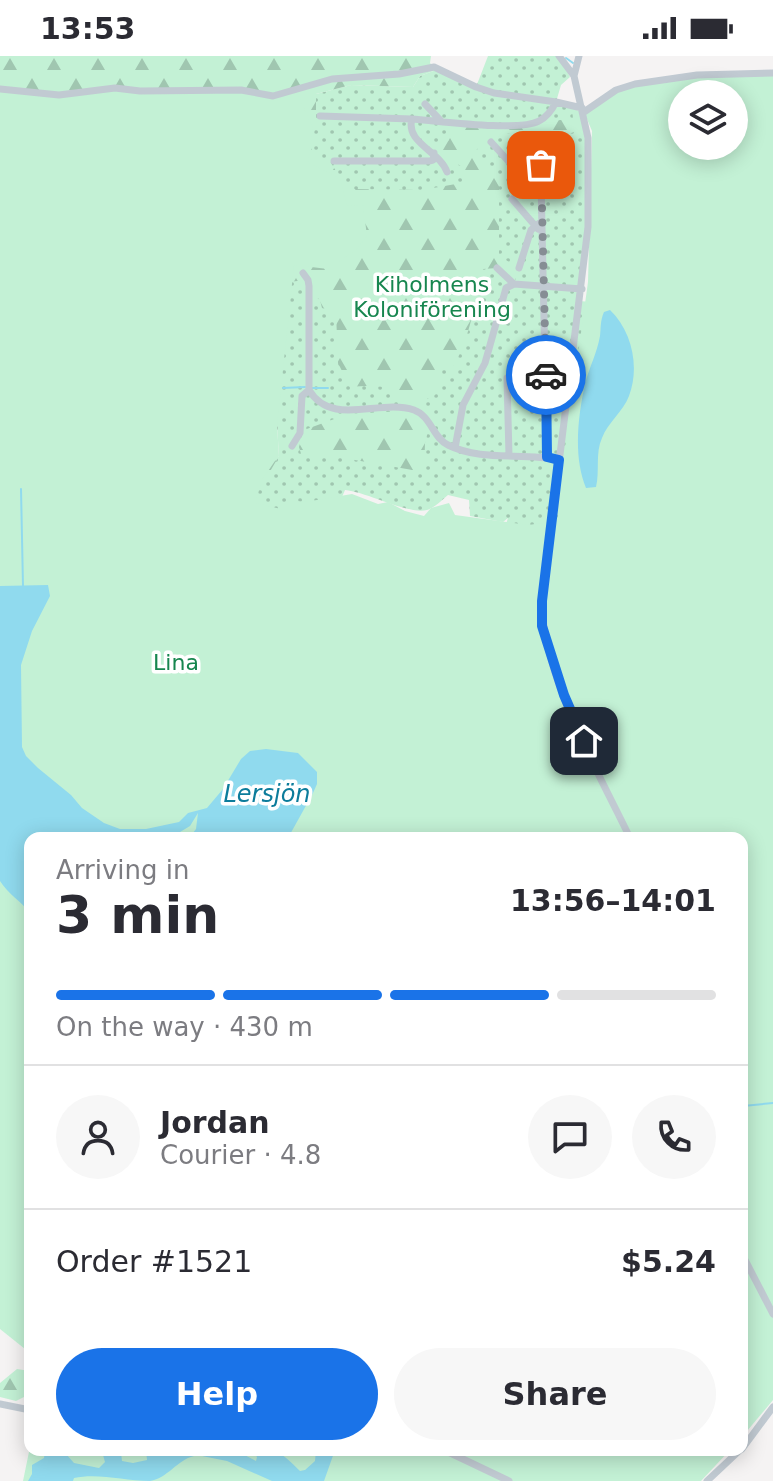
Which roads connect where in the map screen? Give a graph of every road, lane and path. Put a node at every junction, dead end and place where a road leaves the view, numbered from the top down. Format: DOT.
graph roads {
  1 [pos="559,56"];
  2 [pos="579,56"];
  3 [pos="773,73"];
  4 [pos="574,76"];
  5 [pos="0,89"];
  6 [pos="556,102"];
  7 [pos="425,104"];
  8 [pos="583,110"];
  9 [pos="320,116"];
  10 [pos="412,119"];
  11 [pos="441,121"];
  12 [pos="540,135"];
  13 [pos="491,142"];
  14 [pos="434,153"];
  15 [pos="334,161"];
  16 [pos="447,172"];
  17 [pos="542,198"];
  18 [pos="512,199"];
  19 [pos="538,223"];
  20 [pos="497,268"];
  21 [pos="519,268"];
  22 [pos="303,273"];
  23 [pos="514,284"];
  24 [pos="544,285"];
  25 [pos="582,289"];
  26 [pos="507,378"];
  27 [pos="309,390"];
  28 [pos="292,446"];
  29 [pos="455,448"];
  30 [pos="509,456"];
  31 [pos="547,457"];
  32 [pos="559,460"];
  33 [pos="627,832"];
  34 [pos="748,1266"];
  35 [pos="773,1314"];
  36 [pos="0,1404"];
  37 [pos="773,1407"];
  38 [pos="24,1409"];
  39 [pos="748,1440"];
  40 [pos="457,1456"];
  41 [pos="734,1456"];
  42 [pos="509,1481"];
  43 [pos="707,1481"];
  1 -- 4 [label="street"];
  2 -- 4 [label="street"];
  3 -- 8 [label="street"];
  4 -- 8 [label="street"];
  5 -- 6 [label="street"];
  6 -- 8 [label="street"];
  6 -- 11 [label="street"];
  7 -- 11 [label="street"];
  8 -- 25 [label="street"];
  9 -- 10 [label="street"];
  10 -- 11 [label="street"];
  10 -- 14 [label="street"];
  12 -- 17 [label="street"];
  13 -- 17 [label="street"];
  14 -- 15 [label="street"];
  14 -- 16 [label="street"];
  17 -- 19 [label="street"];
  18 -- 19 [label="street"];
  19 -- 21 [label="street"];
  19 -- 24 [label="street"];
  20 -- 23 [label="street"];
  22 -- 27 [label="street"];
  23 -- 24 [label="street"];
  23 -- 29 [label="street"];
  24 -- 25 [label="street"];
  24 -- 31 [label="street"];
  25 -- 32 [label="street"];
  26 -- 30 [label="street"];
  27 -- 28 [label="street"];
  27 -- 29 [label="street"];
  29 -- 30 [label="street"];
  30 -- 31 [label="street"];
  31 -- 32 [label="street"];
  32 -- 33 [label="street"];
  34 -- 35 [label="street"];
  36 -- 38 [label="street"];
  37 -- 39 [label="street"];
  40 -- 42 [label="street"];
  41 -- 43 [label="street"];
}
